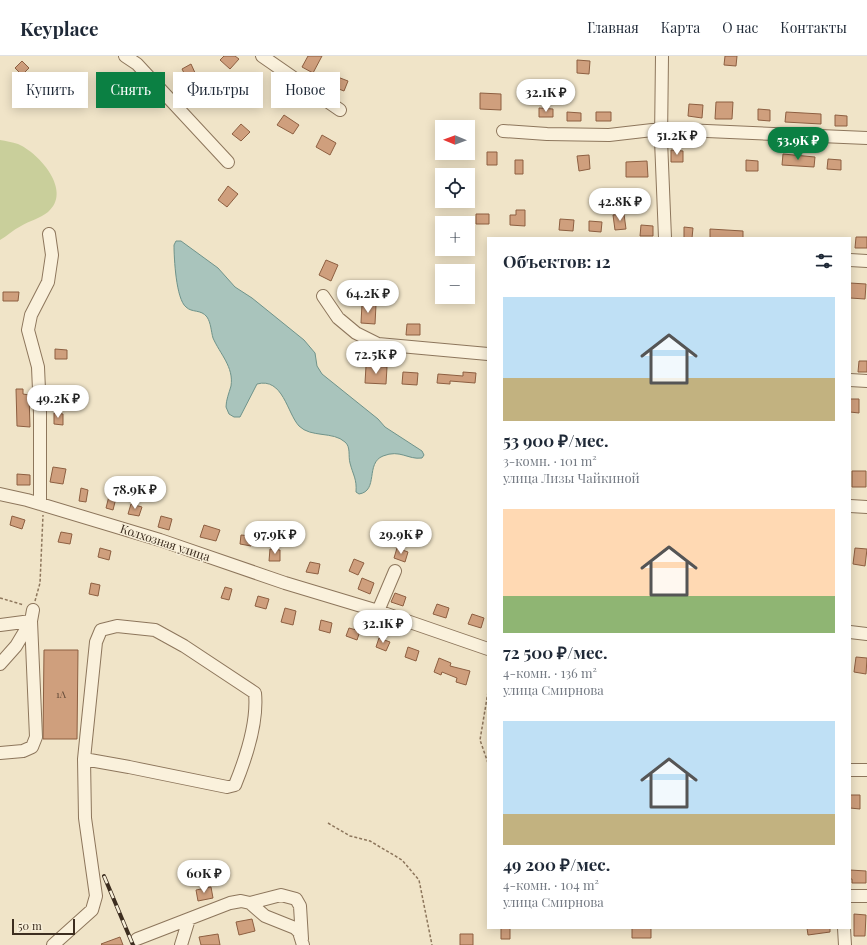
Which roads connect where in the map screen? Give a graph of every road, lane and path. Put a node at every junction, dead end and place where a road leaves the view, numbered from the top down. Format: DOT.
graph roads {
  1 [pos="125,56"];
  2 [pos="262,56"];
  3 [pos="662,56"];
  4 [pos="340,110"];
  5 [pos="661,129"];
  6 [pos="503,131"];
  7 [pos="867,138"];
  8 [pos="228,162"];
  9 [pos="49,234"];
  10 [pos="665,237"];
  11 [pos="851,260"];
  12 [pos="867,261"];
  13 [pos="323,296"];
  14 [pos="487,354"];
  15 [pos="851,380"];
  16 [pos="867,381"];
  17 [pos="0,494"];
  18 [pos="40,504"];
  19 [pos="851,506"];
  20 [pos="867,507"];
  21 [pos="395,570"];
  22 [pos="0,598"];
  23 [pos="378,611"];
  24 [pos="32,615"];
  25 [pos="0,625"];
  26 [pos="851,632"];
  27 [pos="867,634"];
  28 [pos="487,649"];
  29 [pos="0,664"];
  30 [pos="487,698"];
  31 [pos="0,753"];
  32 [pos="84,759"];
  33 [pos="487,760"];
  34 [pos="851,770"];
  35 [pos="867,770"];
  36 [pos="328,823"];
  37 [pos="851,896"];
  38 [pos="867,896"];
  39 [pos="250,903"];
  40 [pos="189,919"];
  41 [pos="844,929"];
  42 [pos="137,939"];
  43 [pos="303,942"];
  44 [pos="53,945"];
  45 [pos="181,945"];
  46 [pos="432,945"];
  47 [pos="845,945"];
  1 -- 8 [label="street"];
  2 -- 4 [label="street"];
  3 -- 5 [label="street"];
  5 -- 6 [label="street"];
  5 -- 7 [label="street"];
  5 -- 10 [label="street"];
  9 -- 18 [label="street"];
  11 -- 12 [label="street"];
  13 -- 14 [label="street"];
  15 -- 16 [label="street"];
  17 -- 18 [label="street, Колхозная улица"];
  18 -- 23 [label="street, Колхозная улица"];
  18 -- 24 [label="path"];
  19 -- 20 [label="street"];
  21 -- 23 [label="street"];
  22 -- 24 [label="path"];
  23 -- 28 [label="street, Колхозная улица"];
  24 -- 25 [label="street"];
  24 -- 29 [label="street"];
  24 -- 31 [label="street"];
  26 -- 27 [label="street"];
  30 -- 33 [label="path"];
  32 -- 32 [label="street"];
  32 -- 44 [label="street"];
  34 -- 35 [label="street"];
  36 -- 46 [label="path"];
  37 -- 38 [label="street"];
  39 -- 40 [label="street"];
  39 -- 43 [label="street"];
  39 -- 43 [label="street"];
  40 -- 42 [label="street"];
  40 -- 45 [label="street"];
  41 -- 47 [label="street"];
}
